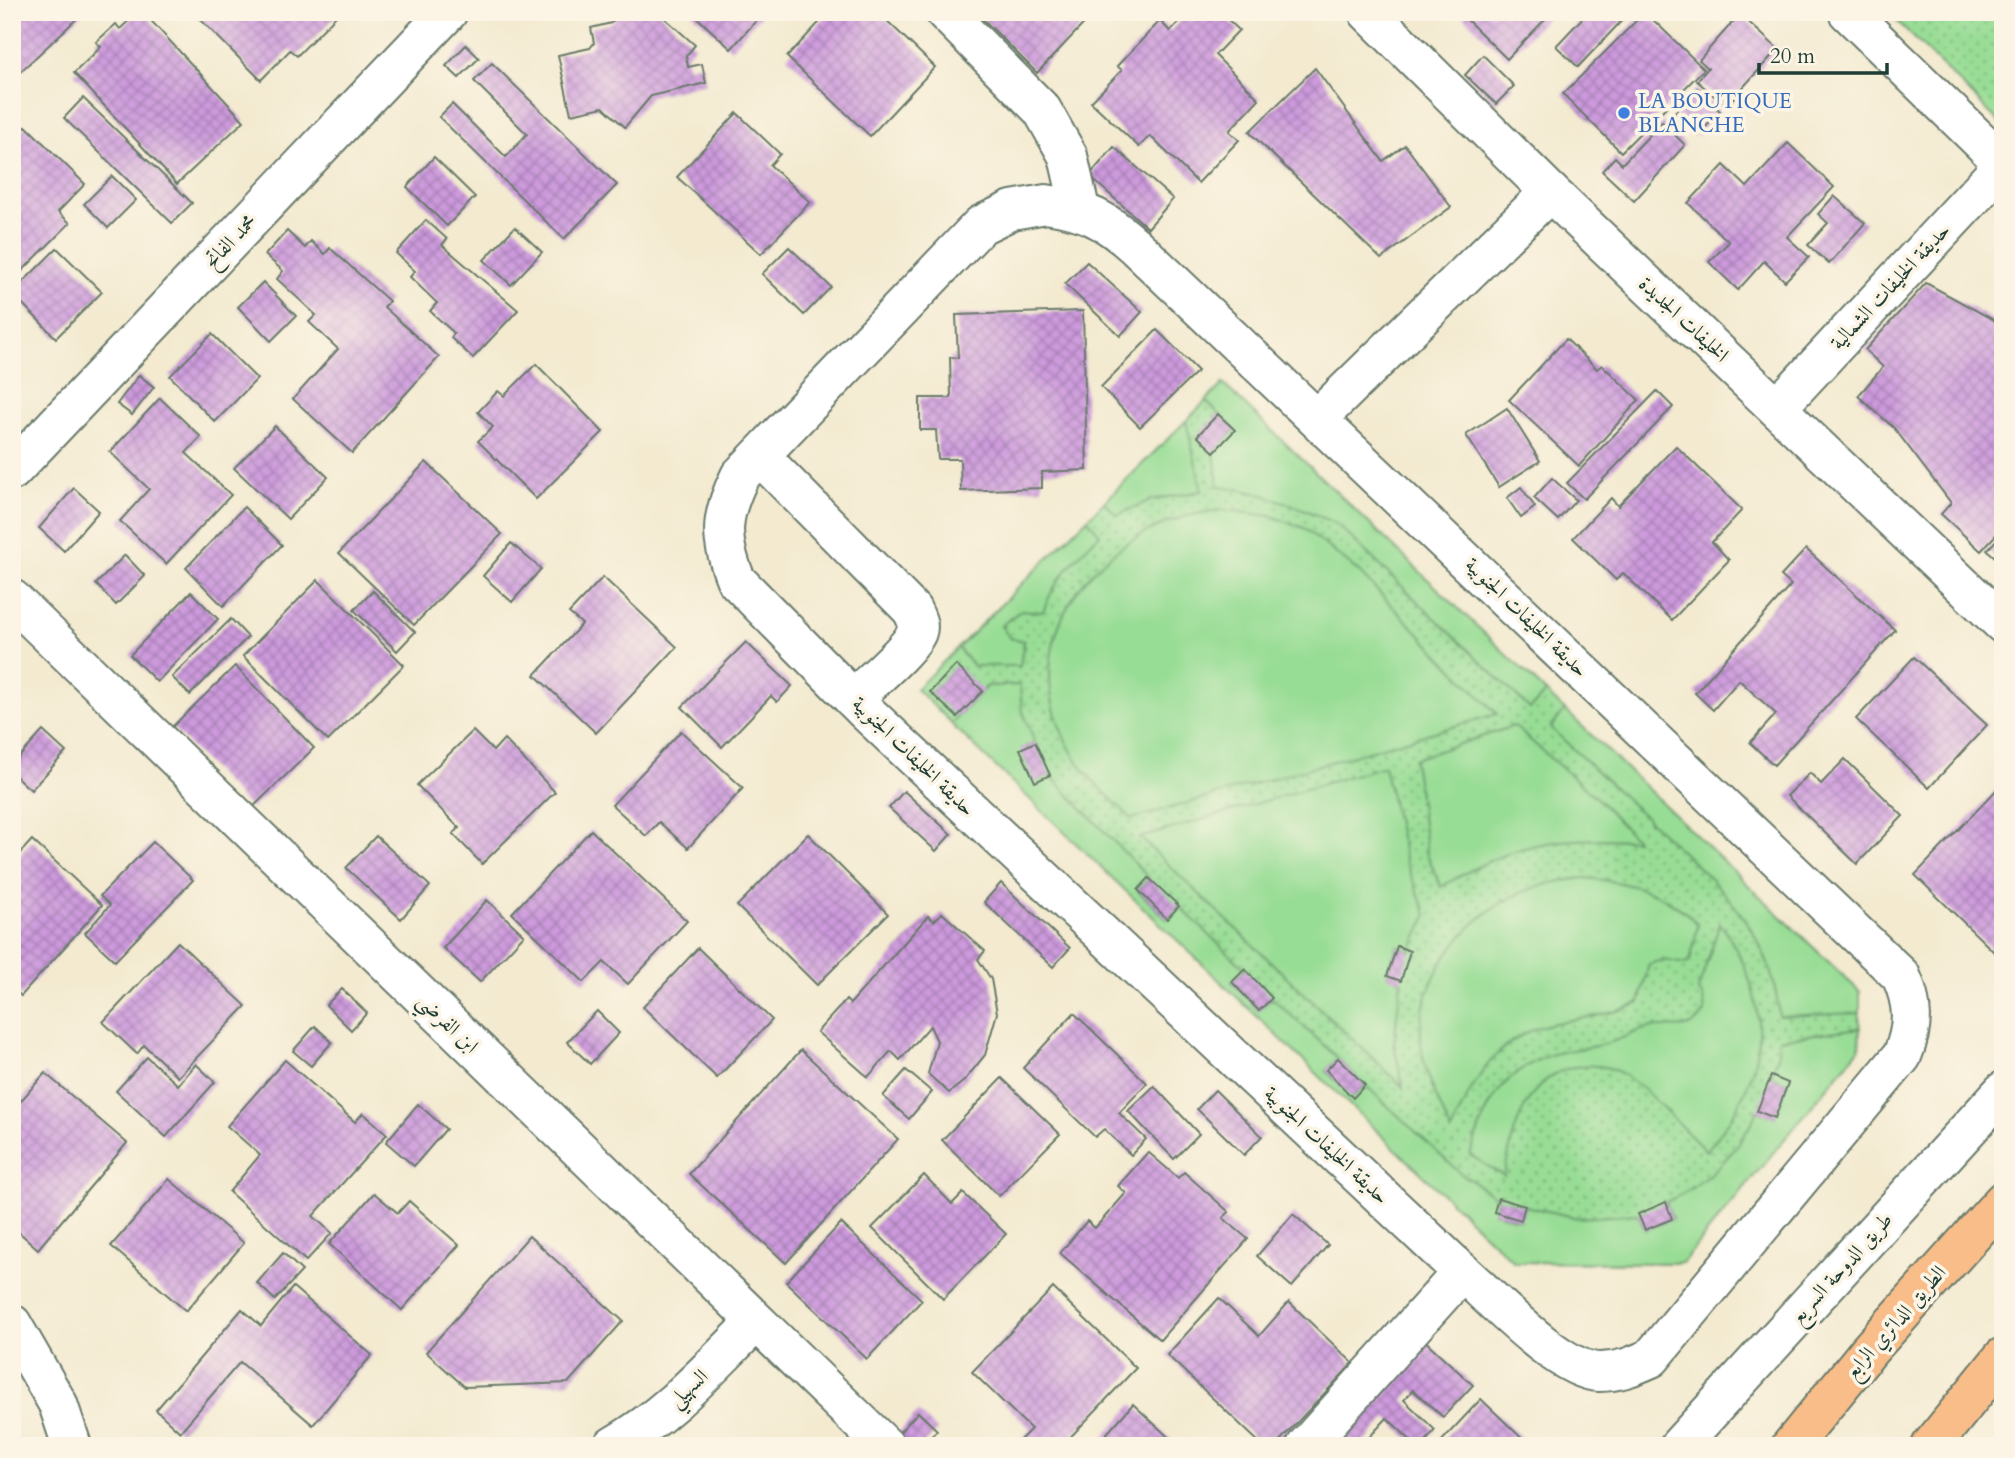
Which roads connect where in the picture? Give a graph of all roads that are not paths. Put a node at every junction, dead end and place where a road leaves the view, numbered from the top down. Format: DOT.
graph roads {
  1 [pos="448,12"];
  2 [pos="945,12"];
  3 [pos="1368,12"];
  4 [pos="1849,12"];
  5 [pos="2003,164"];
  6 [pos="1550,192"];
  7 [pos="1080,209"];
  8 [pos="1778,407"];
  9 [pos="1318,418"];
  10 [pos="760,456"];
  11 [pos="12,471"];
  12 [pos="12,599"];
  13 [pos="2003,624"];
  14 [pos="853,699"];
  15 [pos="2003,1091"];
  16 [pos="2003,1201"];
  17 [pos="1462,1272"];
  18 [pos="756,1322"];
  19 [pos="12,1324"];
  20 [pos="2003,1357"];
  21 [pos="72,1446"];
  22 [pos="613,1446"];
  23 [pos="885,1446"];
  24 [pos="1306,1446"];
  25 [pos="1679,1446"];
  26 [pos="1791,1446"];
  27 [pos="1931,1446"];
  1 -- 11 [label="street, محمد الفاتح"];
  2 -- 7 [label="street"];
  3 -- 6 [label="street, الخليفات الجديدة"];
  4 -- 5 [label="street, حديقة الخليفات الشمالية"];
  5 -- 8 [label="street, حديقة الخليفات الشمالية"];
  6 -- 8 [label="street, الخليفات الجديدة"];
  6 -- 9 [label="street"];
  7 -- 9 [label="street, حديقة الخليفات الجنوبية"];
  7 -- 10 [label="street, حديقة الخليفات الجنوبية"];
  8 -- 13 [label="street, الخليفات الجديدة"];
  9 -- 17 [label="street, حديقة الخليفات الجنوبية"];
  10 -- 14 [label="street, حديقة الخليفات الجنوبية"];
  10 -- 14 [label="street"];
  12 -- 18 [label="street, ابن الفرضي"];
  14 -- 17 [label="street, حديقة الخليفات الجنوبية"];
  15 -- 25 [label="street, طريق الدوحة السريع"];
  16 -- 26 [label="main road, الطريق الدائري الرابع"];
  17 -- 24 [label="street"];
  18 -- 22 [label="street, السهيلي"];
  18 -- 23 [label="street, ابن الفرضي"];
  19 -- 21 [label="street"];
  20 -- 27 [label="main road"];
}
